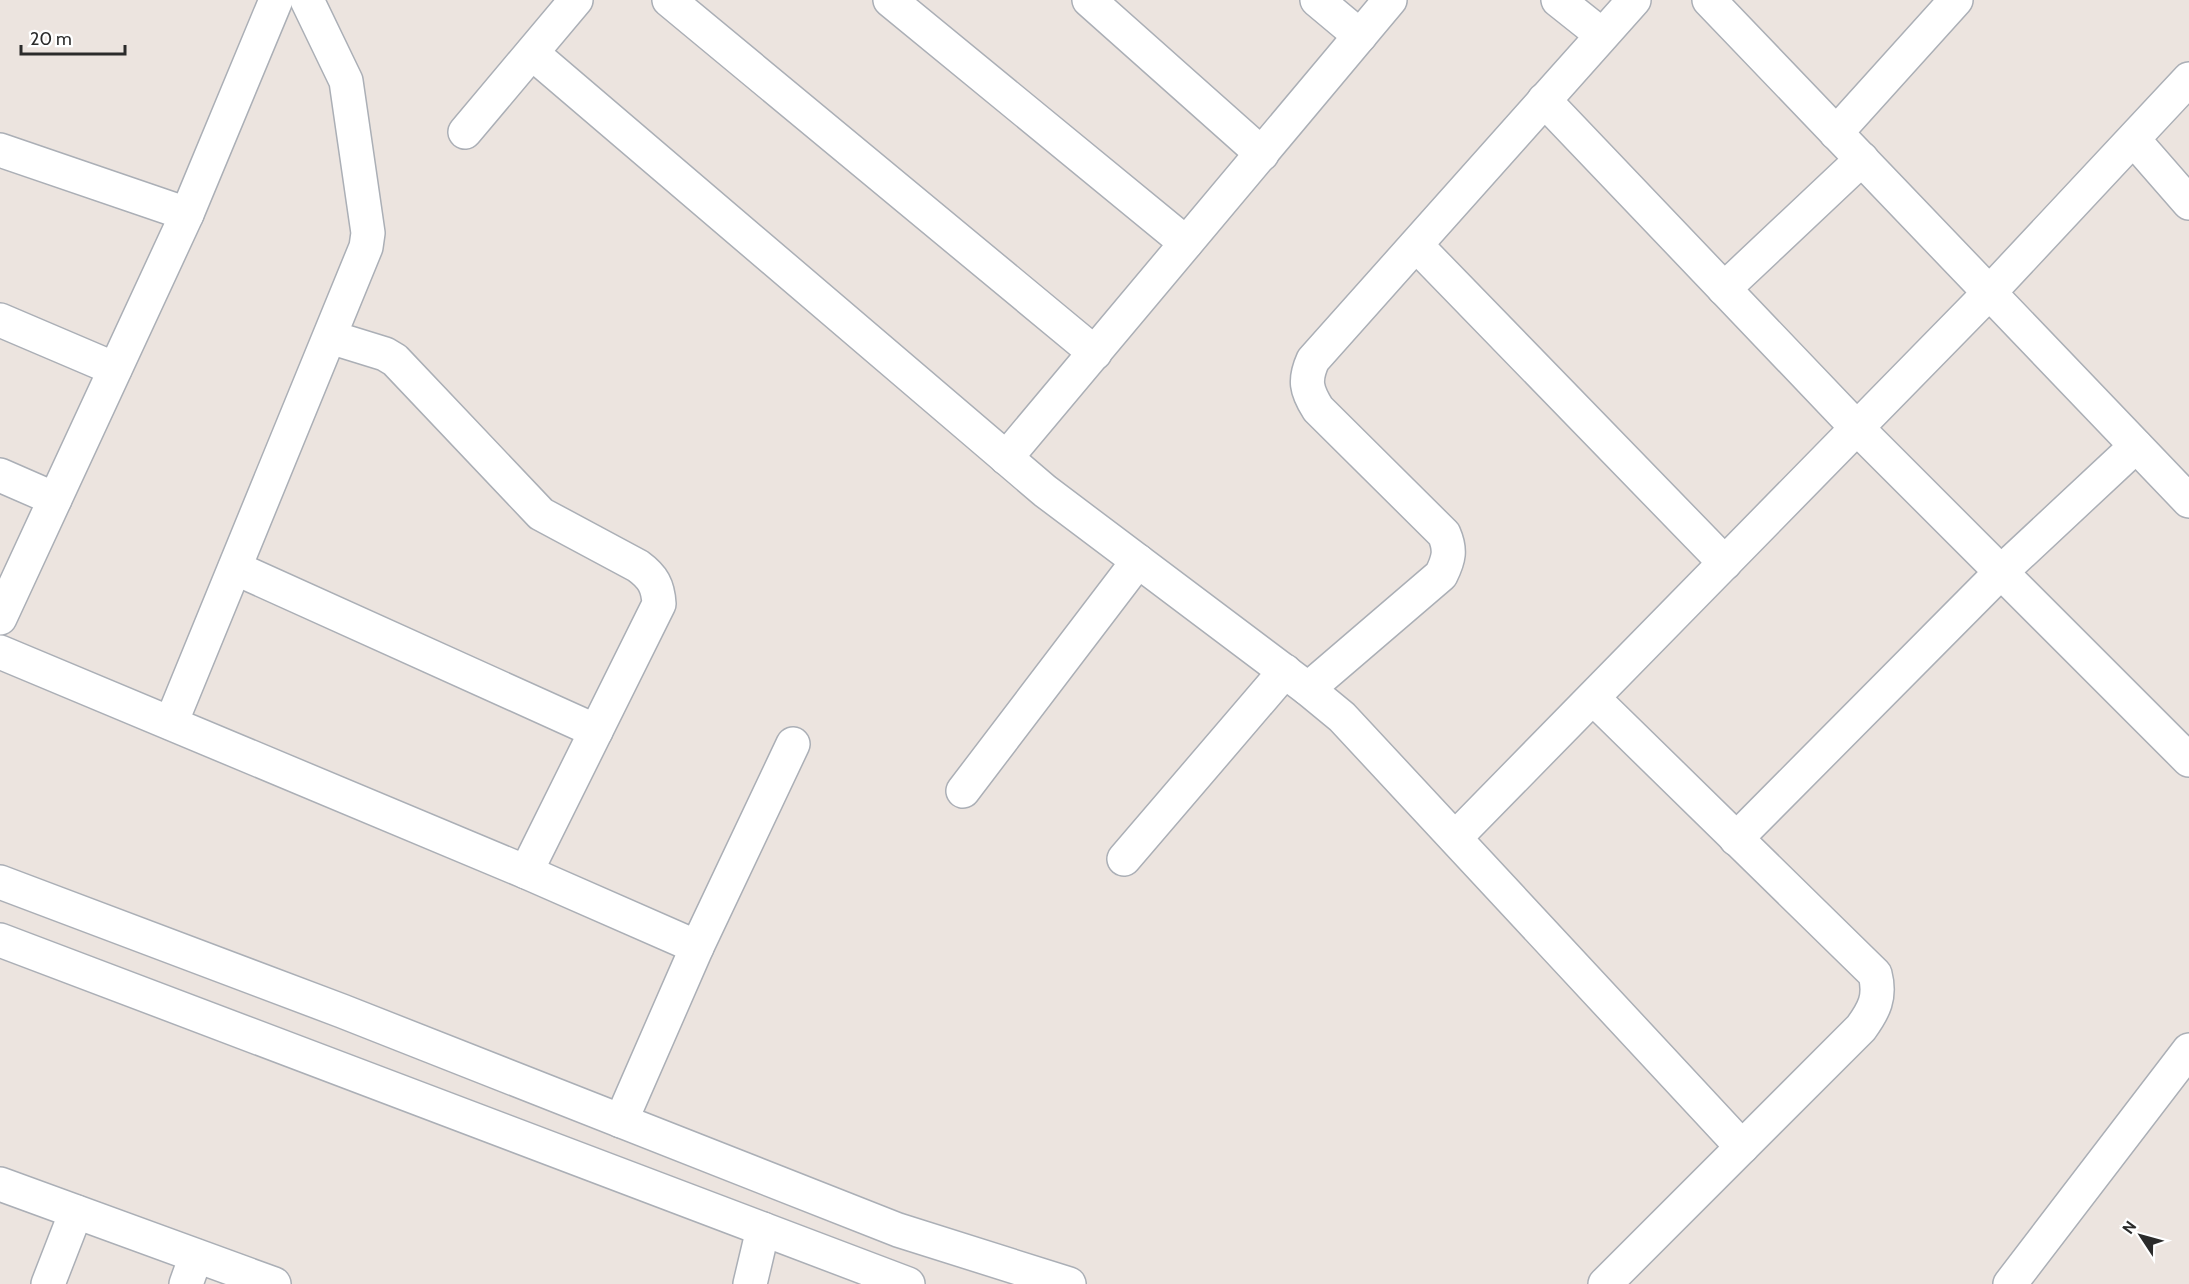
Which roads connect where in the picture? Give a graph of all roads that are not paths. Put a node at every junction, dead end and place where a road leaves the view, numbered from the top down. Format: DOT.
graph roads {
  1 [pos="276,0"];
  2 [pos="307,0"];
  3 [pos="576,0"];
  4 [pos="669,0"];
  5 [pos="890,0"];
  6 [pos="1089,0"];
  7 [pos="1317,0"];
  8 [pos="1390,0"];
  9 [pos="1558,0"];
  10 [pos="1634,0"];
  11 [pos="1709,0"];
  12 [pos="1956,0"];
  13 [pos="1602,35"];
  14 [pos="1360,36"];
  15 [pos="532,53"];
  16 [pos="2189,79"];
  17 [pos="1544,100"];
  18 [pos="465,132"];
  19 [pos="1836,133"];
  20 [pos="2134,140"];
  21 [pos="0,150"];
  22 [pos="1262,153"];
  23 [pos="1862,159"];
  24 [pos="2189,203"];
  25 [pos="187,214"];
  26 [pos="1186,243"];
  27 [pos="1416,244"];
  28 [pos="1724,289"];
  29 [pos="1989,293"];
  30 [pos="0,320"];
  31 [pos="330,337"];
  32 [pos="1095,352"];
  33 [pos="115,369"];
  34 [pos="1857,428"];
  35 [pos="2136,446"];
  36 [pos="1006,458"];
  37 [pos="0,475"];
  38 [pos="55,499"];
  39 [pos="2189,501"];
  40 [pos="1138,561"];
  41 [pos="1725,562"];
  42 [pos="235,568"];
  43 [pos="2001,572"];
  44 [pos="0,618"];
  45 [pos="0,652"];
  46 [pos="1297,680"];
  47 [pos="1593,698"];
  48 [pos="171,723"];
  49 [pos="596,731"];
  50 [pos="793,744"];
  51 [pos="2189,760"];
  52 [pos="963,791"];
  53 [pos="1455,838"];
  54 [pos="1736,839"];
  55 [pos="1124,859"];
  56 [pos="526,872"];
  57 [pos="0,882"];
  58 [pos="0,940"];
  59 [pos="697,947"];
  60 [pos="2189,1050"];
  61 [pos="621,1121"];
  62 [pos="1742,1147"];
  63 [pos="0,1184"];
  64 [pos="76,1212"];
  65 [pos="764,1229"];
  66 [pos="191,1270"];
  67 [pos="48,1284"];
  68 [pos="274,1284"];
  69 [pos="750,1284"];
  70 [pos="908,1284"];
  71 [pos="1069,1284"];
  72 [pos="1605,1284"];
  73 [pos="2010,1284"];
  1 -- 25 [label="street"];
  2 -- 31 [label="street"];
  3 -- 15 [label="street"];
  4 -- 32 [label="street"];
  5 -- 26 [label="street"];
  6 -- 22 [label="street"];
  7 -- 14 [label="street"];
  8 -- 14 [label="street"];
  9 -- 13 [label="street"];
  10 -- 13 [label="street"];
  11 -- 19 [label="street"];
  12 -- 19 [label="street"];
  13 -- 17 [label="street"];
  14 -- 22 [label="street"];
  15 -- 18 [label="street"];
  15 -- 36 [label="street"];
  16 -- 20 [label="street"];
  17 -- 27 [label="street"];
  17 -- 28 [label="street"];
  19 -- 23 [label="street"];
  20 -- 24 [label="street"];
  20 -- 29 [label="street"];
  21 -- 25 [label="street"];
  22 -- 26 [label="street"];
  23 -- 28 [label="street"];
  23 -- 29 [label="street"];
  25 -- 33 [label="street"];
  26 -- 32 [label="street"];
  27 -- 41 [label="street"];
  27 -- 46 [label="street"];
  28 -- 34 [label="street"];
  29 -- 34 [label="street"];
  29 -- 35 [label="street"];
  30 -- 33 [label="street"];
  31 -- 42 [label="street"];
  31 -- 49 [label="street"];
  32 -- 36 [label="street"];
  33 -- 38 [label="street"];
  34 -- 41 [label="street"];
  34 -- 43 [label="street"];
  35 -- 39 [label="street"];
  35 -- 43 [label="street"];
  36 -- 40 [label="street"];
  37 -- 38 [label="street"];
  38 -- 44 [label="street"];
  40 -- 46 [label="street"];
  40 -- 52 [label="street"];
  41 -- 47 [label="street"];
  42 -- 48 [label="street"];
  42 -- 49 [label="street"];
  43 -- 51 [label="street"];
  43 -- 54 [label="street"];
  45 -- 48 [label="street"];
  46 -- 53 [label="street"];
  46 -- 55 [label="street"];
  47 -- 53 [label="street"];
  47 -- 54 [label="street"];
  48 -- 56 [label="street"];
  49 -- 56 [label="street"];
  50 -- 59 [label="street"];
  53 -- 62 [label="street"];
  54 -- 62 [label="street"];
  56 -- 59 [label="street"];
  57 -- 61 [label="street"];
  58 -- 65 [label="street"];
  59 -- 61 [label="street"];
  60 -- 73 [label="street"];
  61 -- 71 [label="street"];
  62 -- 72 [label="street"];
  63 -- 64 [label="street"];
  64 -- 66 [label="street"];
  64 -- 67 [label="street"];
  65 -- 69 [label="street"];
  65 -- 70 [label="street"];
  66 -- 68 [label="street"];
}
